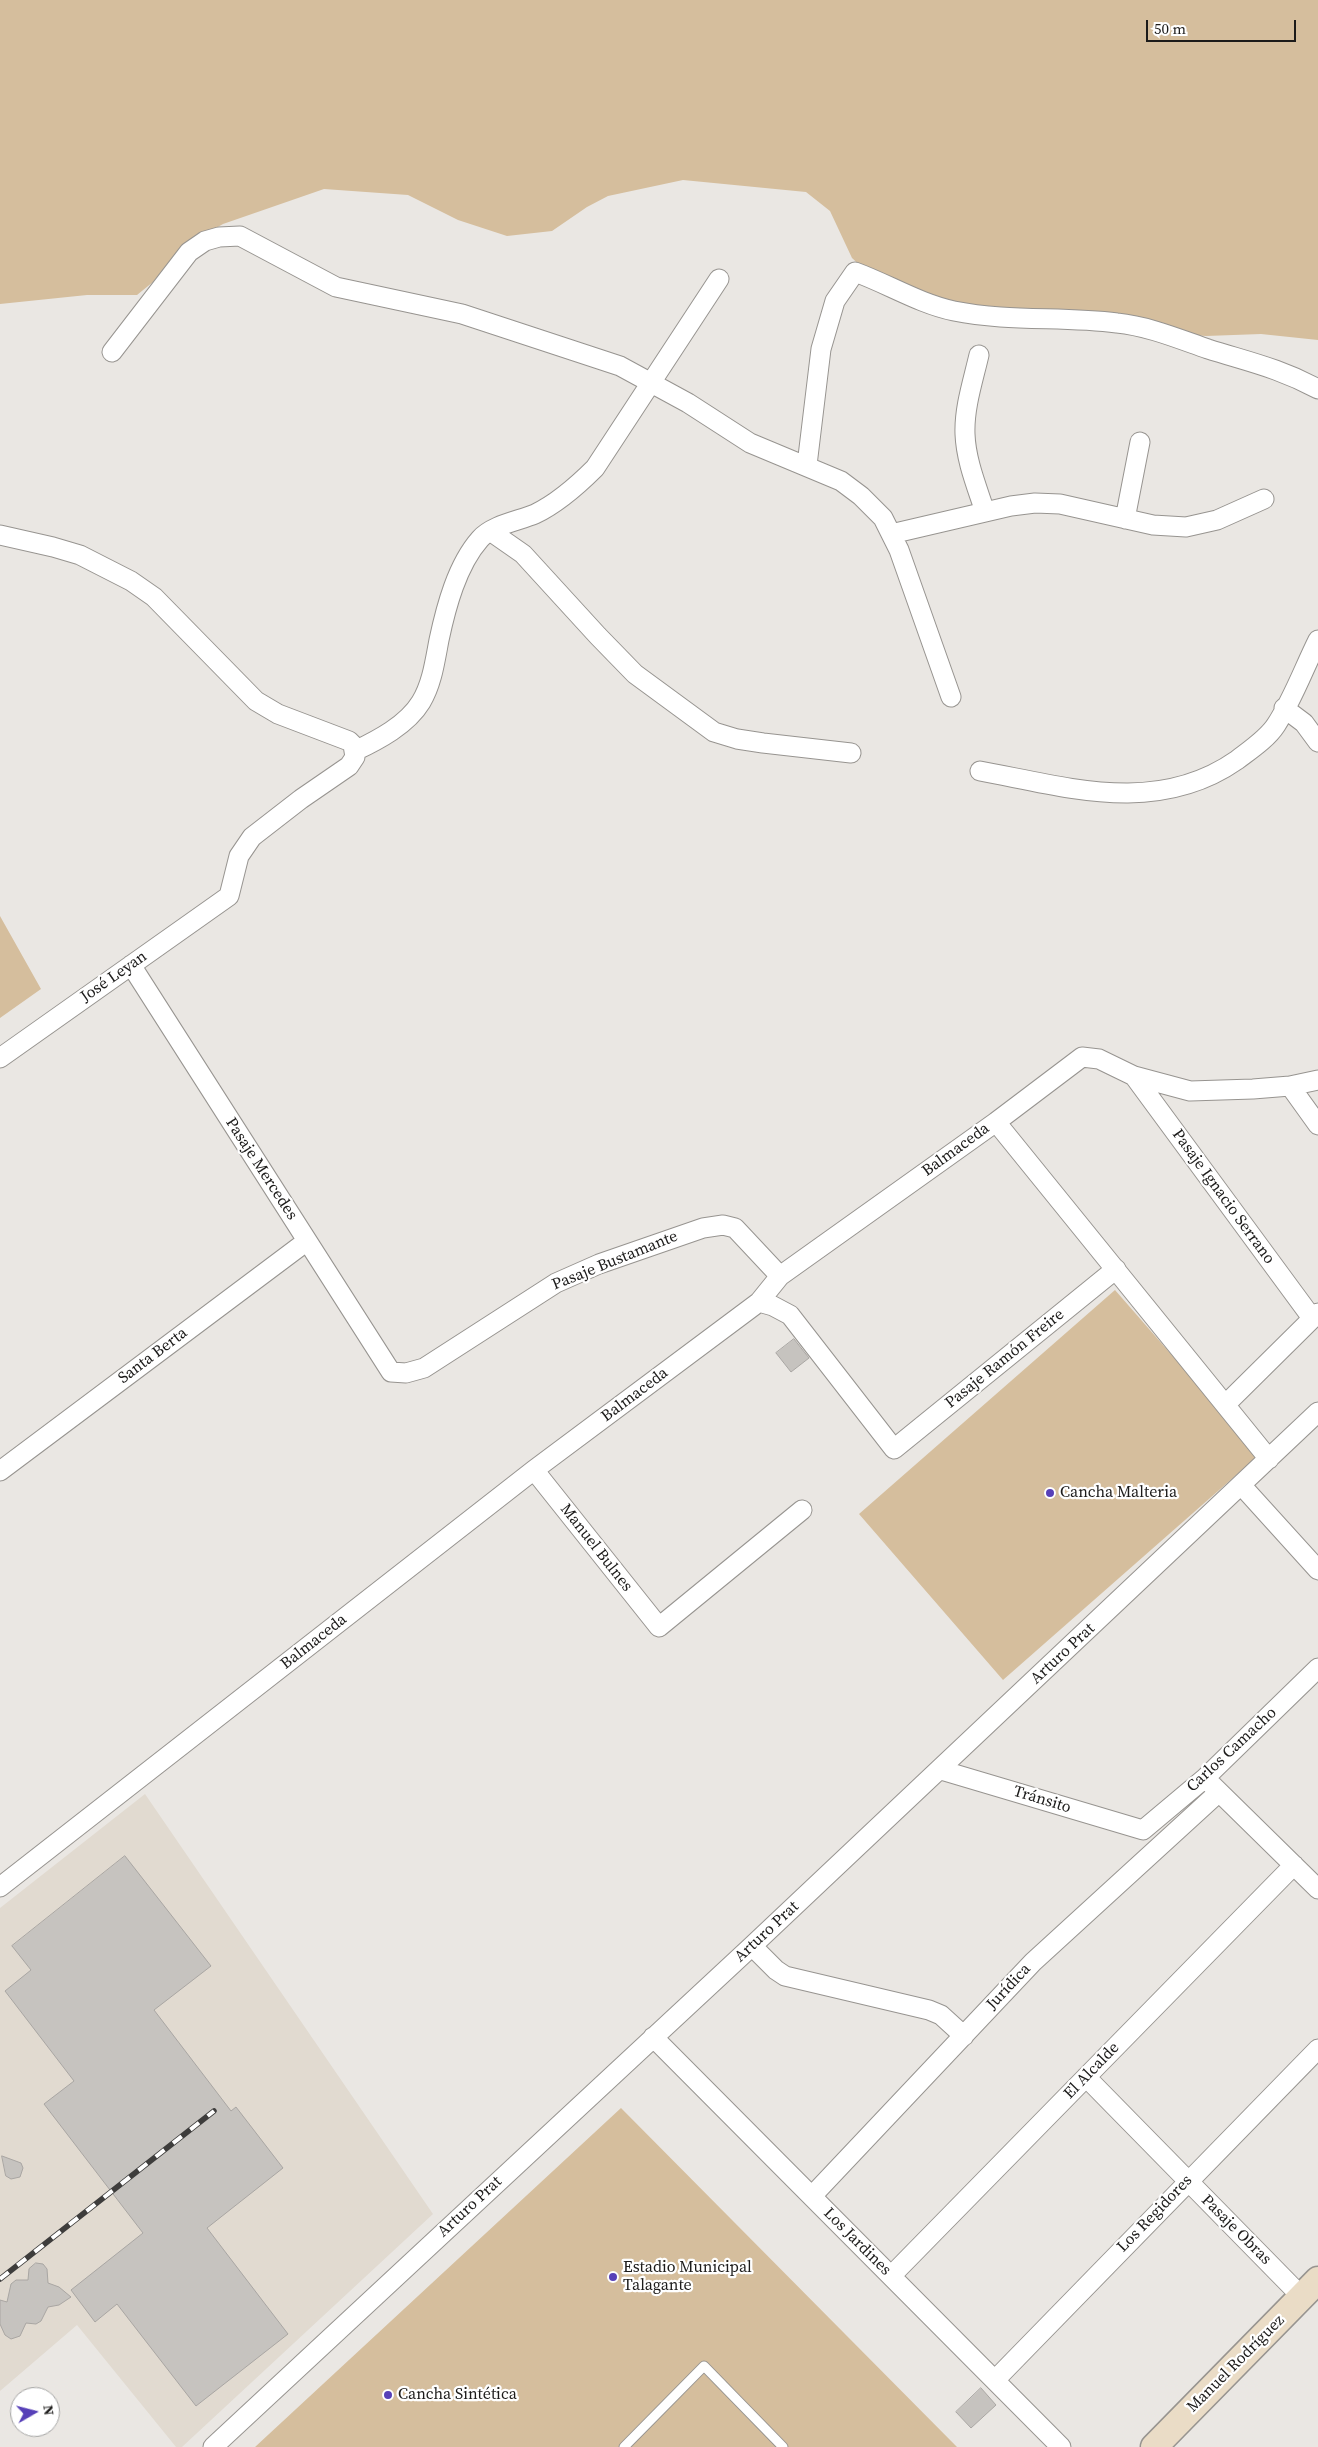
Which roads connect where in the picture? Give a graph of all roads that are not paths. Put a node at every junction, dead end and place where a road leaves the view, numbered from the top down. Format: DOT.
graph roads {
  1 [pos="719,279"];
  2 [pos="112,352"];
  3 [pos="979,355"];
  4 [pos="651,381"];
  5 [pos="1318,389"];
  6 [pos="1140,442"];
  7 [pos="807,465"];
  8 [pos="1264,499"];
  9 [pos="985,512"];
  10 [pos="1126,519"];
  11 [pos="490,531"];
  12 [pos="891,534"];
  13 [pos="0,535"];
  14 [pos="1318,640"];
  15 [pos="952,697"];
  16 [pos="1284,708"];
  17 [pos="1318,742"];
  18 [pos="355,751"];
  19 [pos="851,753"];
  20 [pos="980,771"];
  21 [pos="131,965"];
  22 [pos="0,1058"];
  23 [pos="1134,1076"];
  24 [pos="1318,1080"];
  25 [pos="1290,1086"];
  26 [pos="996,1122"];
  27 [pos="1318,1125"];
  28 [pos="307,1241"];
  29 [pos="1116,1269"];
  30 [pos="780,1276"];
  31 [pos="759,1302"];
  32 [pos="1315,1315"];
  33 [pos="391,1372"];
  34 [pos="1226,1404"];
  35 [pos="1318,1412"];
  36 [pos="1269,1459"];
  37 [pos="534,1470"];
  38 [pos="0,1471"];
  39 [pos="1242,1486"];
  40 [pos="802,1510"];
  41 [pos="1318,1570"];
  42 [pos="1318,1668"];
  43 [pos="941,1770"];
  44 [pos="1205,1778"];
  45 [pos="1219,1792"];
  46 [pos="1143,1830"];
  47 [pos="1294,1865"];
  48 [pos="0,1887"];
  49 [pos="1318,1889"];
  50 [pos="752,1946"];
  51 [pos="964,2036"];
  52 [pos="653,2037"];
  53 [pos="1318,2049"];
  54 [pos="1086,2077"];
  55 [pos="1187,2181"];
  56 [pos="812,2196"];
  57 [pos="891,2276"];
  58 [pos="1310,2289"];
  59 [pos="995,2380"];
  60 [pos="213,2447"];
  61 [pos="624,2447"];
  62 [pos="783,2447"];
  63 [pos="1061,2447"];
  64 [pos="1154,2447"];
  1 -- 4 [label="street"];
  2 -- 4 [label="street"];
  3 -- 9 [label="street"];
  4 -- 7 [label="street"];
  4 -- 11 [label="street"];
  5 -- 7 [label="street"];
  6 -- 10 [label="street"];
  7 -- 12 [label="street"];
  8 -- 10 [label="street"];
  9 -- 10 [label="street"];
  9 -- 12 [label="street"];
  11 -- 18 [label="street"];
  11 -- 19 [label="street"];
  12 -- 15 [label="street"];
  13 -- 18 [label="street"];
  14 -- 16 [label="street"];
  16 -- 17 [label="street"];
  16 -- 20 [label="street"];
  18 -- 21 [label="street, José Leyan"];
  21 -- 22 [label="street, José Leyan"];
  21 -- 28 [label="street, Pasaje Mercedes"];
  23 -- 25 [label="street, Balmaceda"];
  23 -- 26 [label="street, Balmaceda"];
  23 -- 32 [label="street, Pasaje Ignacio Serrano"];
  24 -- 25 [label="street, Balmaceda"];
  25 -- 27 [label="street"];
  26 -- 29 [label="street"];
  26 -- 30 [label="street, Balmaceda"];
  28 -- 33 [label="street, Pasaje Mercedes"];
  28 -- 38 [label="street, Santa Berta"];
  29 -- 31 [label="street, Pasaje Ramón Freire"];
  29 -- 34 [label="street"];
  30 -- 31 [label="street, Balmaceda"];
  30 -- 33 [label="street, Pasaje Bustamante"];
  31 -- 37 [label="street, Balmaceda"];
  32 -- 34 [label="street"];
  34 -- 36 [label="street"];
  35 -- 36 [label="street, Arturo Prat"];
  36 -- 39 [label="street, Arturo Prat"];
  37 -- 40 [label="street, Manuel Bulnes"];
  37 -- 48 [label="street, Balmaceda"];
  39 -- 41 [label="street"];
  39 -- 43 [label="street, Arturo Prat"];
  42 -- 44 [label="street, Carlos Camacho"];
  43 -- 46 [label="street, Tránsito"];
  43 -- 50 [label="street, Arturo Prat"];
  44 -- 45 [label="street"];
  44 -- 46 [label="street, Carlos Camacho"];
  45 -- 47 [label="street"];
  45 -- 51 [label="street, Jurídica"];
  47 -- 49 [label="street"];
  47 -- 54 [label="street, El Alcalde"];
  50 -- 51 [label="street"];
  50 -- 52 [label="street, Arturo Prat"];
  51 -- 56 [label="street, Jurídica"];
  52 -- 56 [label="street, Los Jardines"];
  52 -- 60 [label="street, Arturo Prat"];
  53 -- 55 [label="street, Los Regidores"];
  54 -- 55 [label="street, Pasaje Obras"];
  54 -- 57 [label="street, El Alcalde"];
  55 -- 58 [label="street, Pasaje Obras"];
  55 -- 59 [label="street, Los Regidores"];
  56 -- 57 [label="street, Los Jardines"];
  57 -- 59 [label="street, Los Jardines"];
  58 -- 64 [label="street, Manuel Rodríguez"];
  59 -- 63 [label="street, Los Jardines"];
  61 -- 62 [label="lane"];
}
